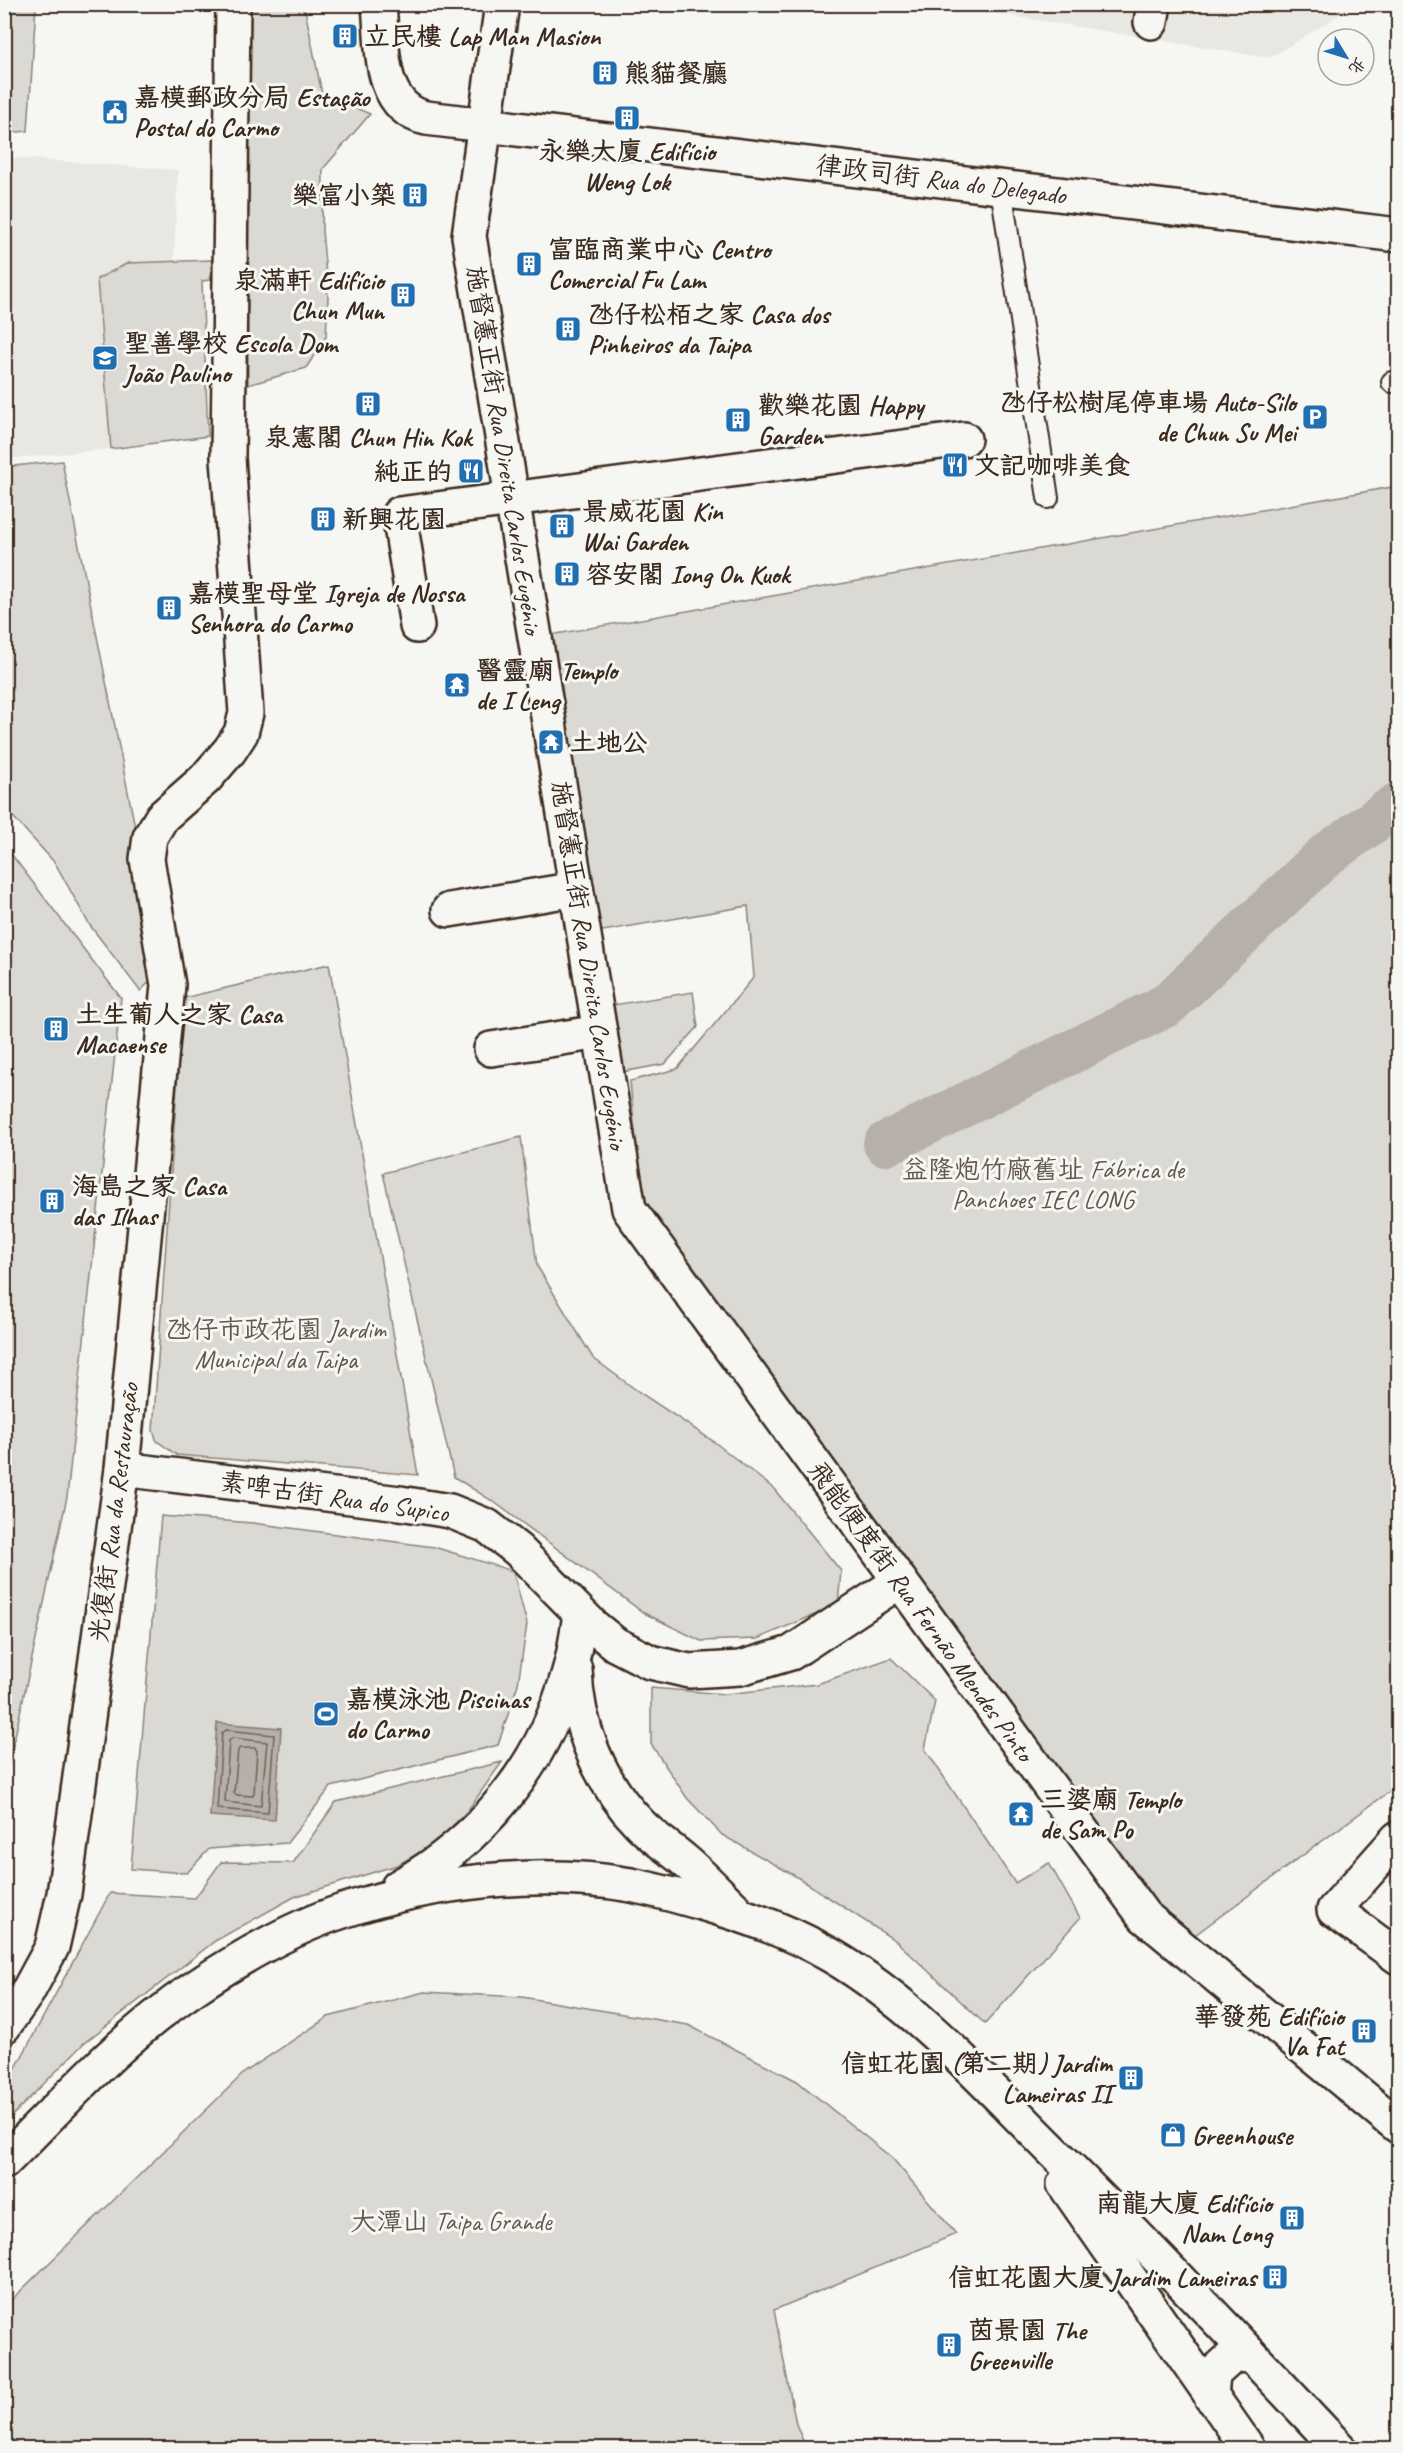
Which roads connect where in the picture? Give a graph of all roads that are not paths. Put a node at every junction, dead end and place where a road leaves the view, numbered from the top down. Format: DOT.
graph roads {
  1 [pos="233,4"];
  2 [pos="379,4"];
  3 [pos="502,4"];
  4 [pos="484,125"];
  5 [pos="1002,188"];
  6 [pos="1398,235"];
  7 [pos="964,439"];
  8 [pos="1048,498"];
  9 [pos="512,499"];
  10 [pos="417,626"];
  11 [pos="576,889"];
  12 [pos="449,910"];
  13 [pos="600,1032"];
  14 [pos="491,1049"];
  15 [pos="717,1330"];
  16 [pos="122,1469"];
  17 [pos="900,1581"];
  18 [pos="1398,1838"];
  19 [pos="347,1909"];
  20 [pos="743,1916"];
  21 [pos="1398,1957"];
  22 [pos="4,2026"];
  23 [pos="1018,2116"];
  24 [pos="1398,2126"];
  25 [pos="4,2162"];
  26 [pos="1251,2355"];
  27 [pos="1211,2397"];
  28 [pos="1248,2448"];
  29 [pos="1339,2448"];
  1 -- 16 [label="street, 光復街 Rua da Restauração"];
  2 -- 4 [label="street, 律政司街 Rua do Delegado"];
  3 -- 4 [label="street, 施督憲正街 Rua Direita Carlos Eugénio"];
  4 -- 5 [label="street, 律政司街 Rua do Delegado"];
  4 -- 9 [label="street, 施督憲正街 Rua Direita Carlos Eugénio"];
  5 -- 6 [label="street, 律政司街 Rua do Delegado"];
  5 -- 8 [label="lane"];
  7 -- 9 [label="street"];
  9 -- 10 [label="street"];
  9 -- 11 [label="street, 施督憲正街 Rua Direita Carlos Eugénio"];
  11 -- 12 [label="street"];
  11 -- 13 [label="street, 施督憲正街 Rua Direita Carlos Eugénio"];
  13 -- 14 [label="street"];
  13 -- 15 [label="street, 施督憲正街 Rua Direita Carlos Eugénio"];
  15 -- 17 [label="street, 飛能便度街 Rua Fernão Mendes Pinto"];
  16 -- 17 [label="street, 素啤古街 Rua do Supico"];
  16 -- 22 [label="street, 光復街 Rua da Restauração"];
  17 -- 24 [label="street, 飛能便度街 Rua Fernão Mendes Pinto"];
  18 -- 21 [label="street"];
  19 -- 20 [label="street"];
  19 -- 20 [label="street"];
  19 -- 25 [label="street"];
  20 -- 23 [label="street"];
  23 -- 26 [label="street"];
  23 -- 27 [label="street"];
  26 -- 27 [label="street"];
  26 -- 29 [label="street"];
  27 -- 28 [label="street"];
}
